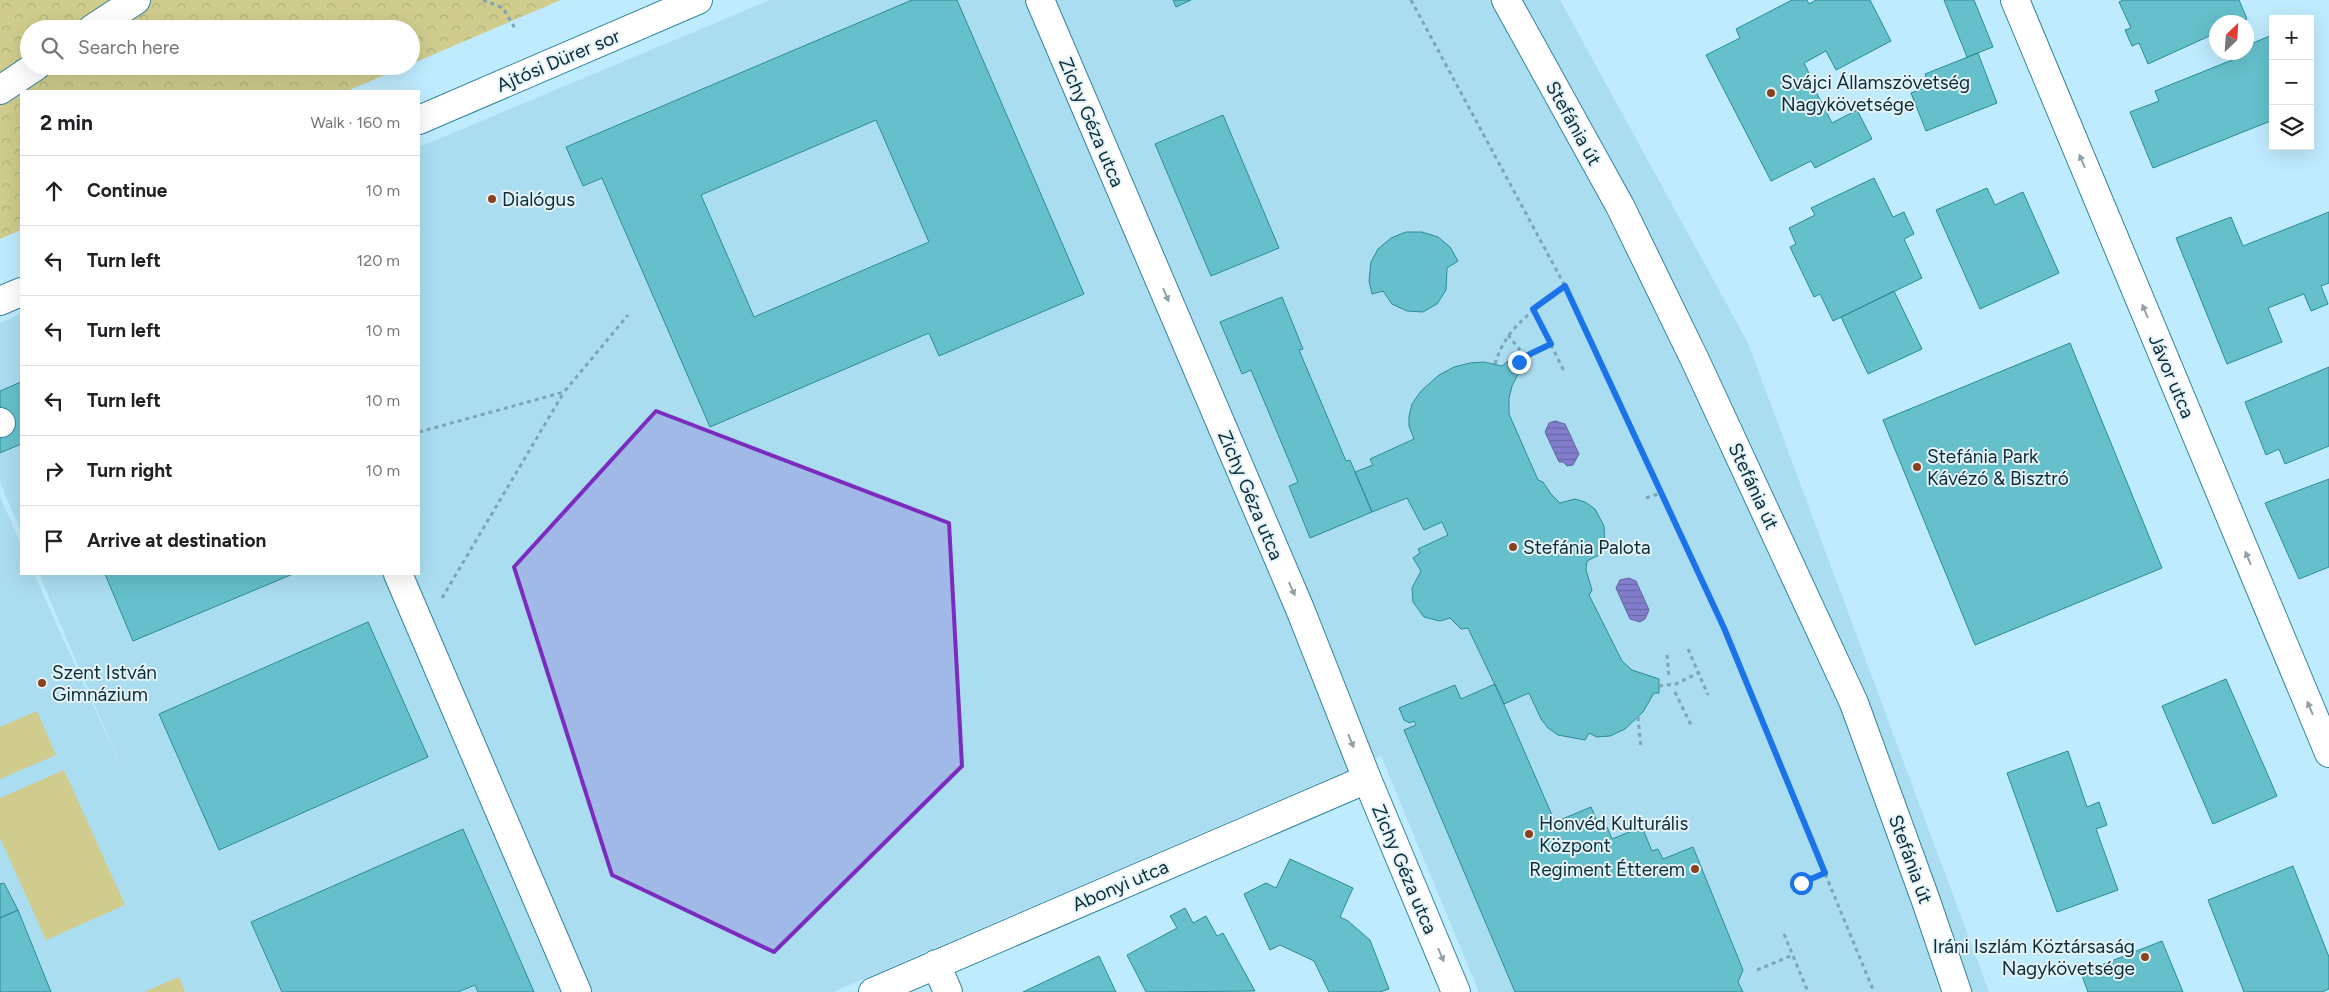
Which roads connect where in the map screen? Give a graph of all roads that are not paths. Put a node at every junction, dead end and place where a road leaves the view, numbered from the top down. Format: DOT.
graph roads {
  1 [pos="136,0"];
  2 [pos="698,0"];
  3 [pos="1040,0"];
  4 [pos="1506,0"];
  5 [pos="2015,0"];
  6 [pos="106,20"];
  7 [pos="22,75"];
  8 [pos="0,90"];
  9 [pos="420,120"];
  10 [pos="20,292"];
  11 [pos="0,301"];
  12 [pos="398,575"];
  13 [pos="2329,753"];
  14 [pos="1366,779"];
  15 [pos="936,964"];
  16 [pos="577,992"];
  17 [pos="873,992"];
  18 [pos="948,992"];
  19 [pos="1456,992"];
  20 [pos="1957,992"];
  1 -- 6 [label="street"];
  2 -- 9 [label="street, Ajtósi Dürer sor"];
  3 -- 14 [label="street, Zichy Géza utca, one-way"];
  4 -- 20 [label="street, Stefánia út"];
  13 -- 5 [label="street, Jávor utca, one-way"];
  7 -- 8 [label="street"];
  10 -- 11 [label="street"];
  12 -- 16 [label="street"];
  14 -- 15 [label="street, Abonyi utca"];
  14 -- 19 [label="street, Zichy Géza utca, one-way"];
  15 -- 17 [label="street, Abonyi utca"];
  15 -- 18 [label="street"];
}
